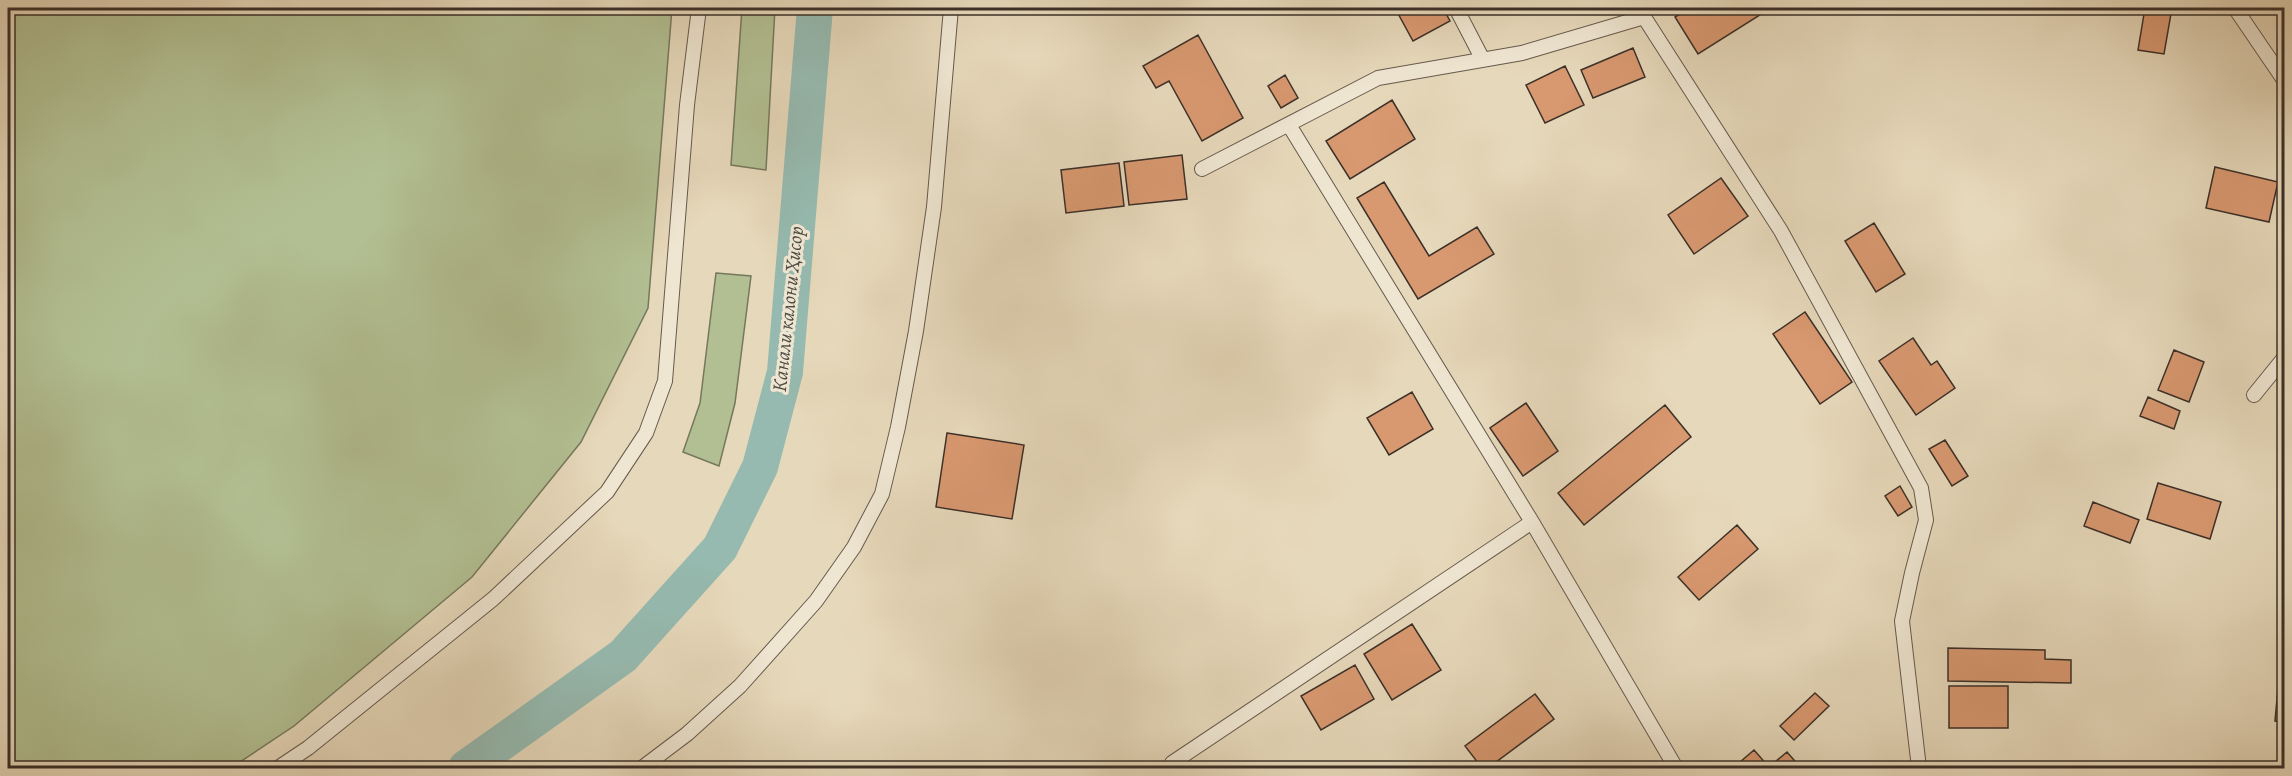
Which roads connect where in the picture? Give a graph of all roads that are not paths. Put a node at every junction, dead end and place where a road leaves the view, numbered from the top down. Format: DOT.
graph roads {
  1 [pos="699,8"];
  2 [pos="951,8"];
  3 [pos="1456,8"];
  4 [pos="2235,8"];
  5 [pos="1649,12"];
  6 [pos="1483,60"];
  7 [pos="2284,80"];
  8 [pos="1289,125"];
  9 [pos="1202,169"];
  10 [pos="2284,358"];
  11 [pos="2254,395"];
  12 [pos="1532,522"];
  13 [pos="1170,767"];
  14 [pos="278,768"];
  15 [pos="642,768"];
  16 [pos="1676,768"];
  17 [pos="1919,768"];
  1 -- 14 [label="lane"];
  2 -- 15 [label="lane"];
  3 -- 6 [label="lane"];
  4 -- 7 [label="lane"];
  5 -- 6 [label="lane"];
  5 -- 17 [label="lane"];
  6 -- 8 [label="lane"];
  8 -- 9 [label="lane"];
  8 -- 12 [label="lane"];
  10 -- 11 [label="lane"];
  12 -- 13 [label="lane"];
  12 -- 16 [label="lane"];
}
